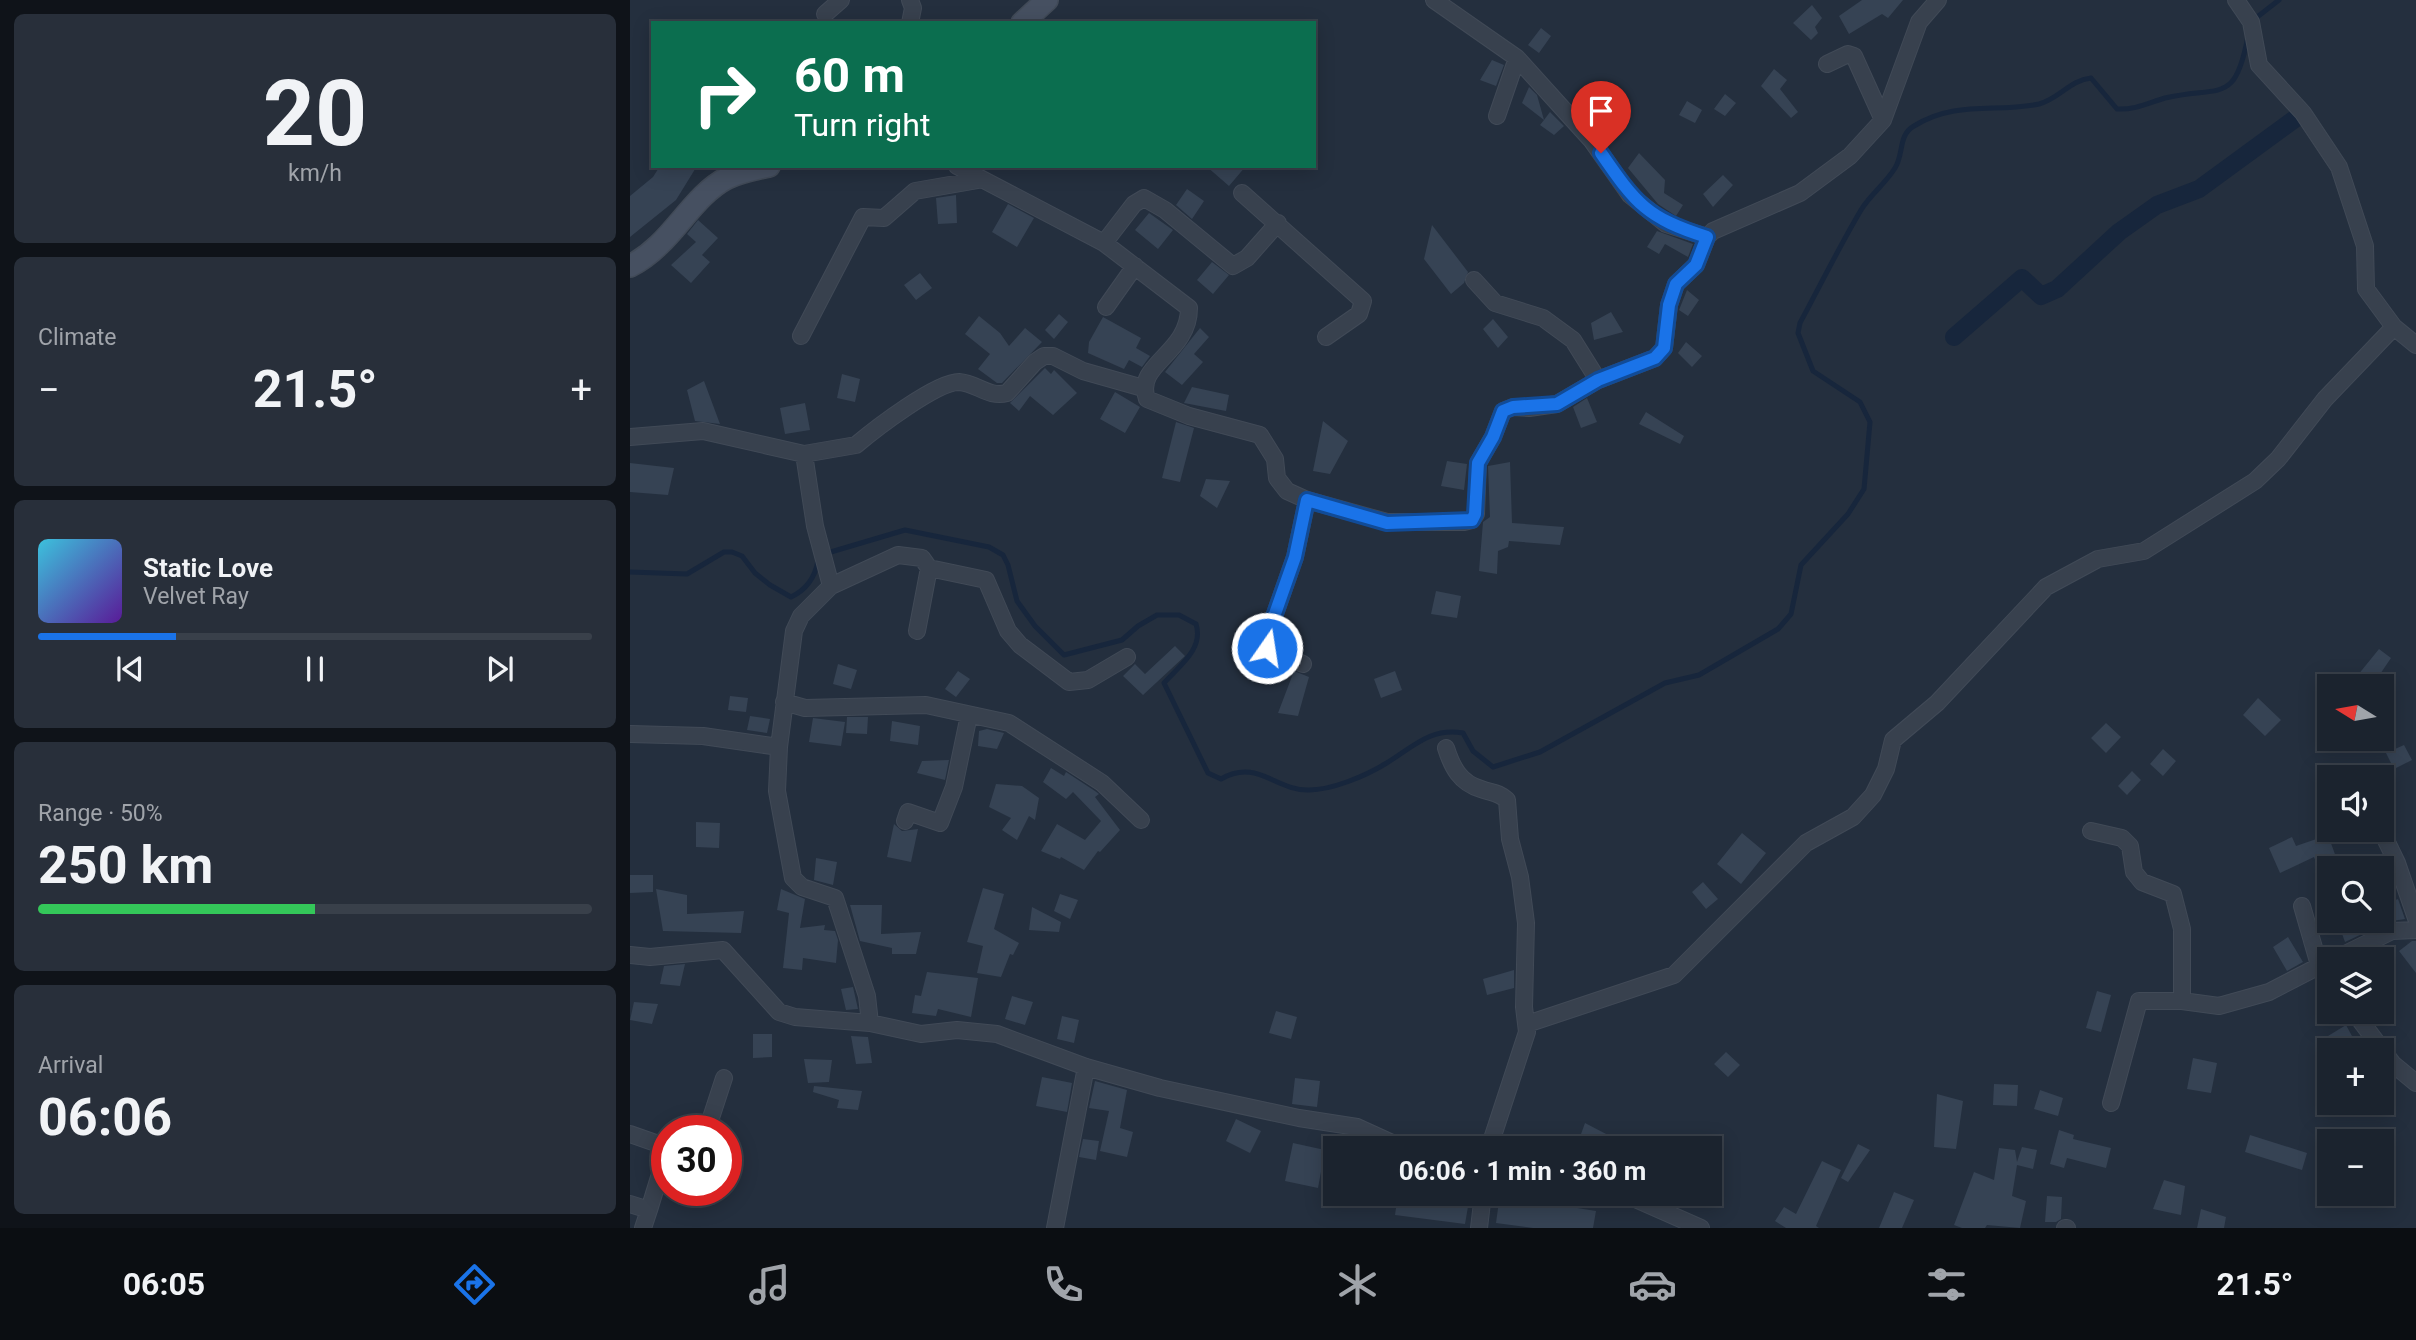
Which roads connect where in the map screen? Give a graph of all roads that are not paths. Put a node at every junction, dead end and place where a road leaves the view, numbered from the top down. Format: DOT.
graph roads {
  1 [pos="841,0"];
  2 [pos="910,0"];
  3 [pos="1047,0"];
  4 [pos="1434,0"];
  5 [pos="1938,0"];
  6 [pos="2236,0"];
  7 [pos="825,14"];
  8 [pos="910,21"];
  9 [pos="1024,21"];
  10 [pos="1517,58"];
  11 [pos="1827,64"];
  12 [pos="1497,116"];
  13 [pos="1883,120"];
  14 [pos="762,168"];
  15 [pos="960,168"];
  16 [pos="978,180"];
  17 [pos="1242,192"];
  18 [pos="1278,223"];
  19 [pos="1707,237"];
  20 [pos="1104,243"];
  21 [pos="630,266"];
  22 [pos="1135,266"];
  23 [pos="1474,279"];
  24 [pos="1106,307"];
  25 [pos="2394,327"];
  26 [pos="801,336"];
  27 [pos="1326,337"];
  28 [pos="2416,345"];
  29 [pos="1598,380"];
  30 [pos="1143,388"];
  31 [pos="630,437"];
  32 [pos="804,454"];
  33 [pos="1307,500"];
  34 [pos="929,568"];
  35 [pos="831,586"];
  36 [pos="917,631"];
  37 [pos="1127,657"];
  38 [pos="1303,664"];
  39 [pos="785,702"];
  40 [pos="969,715"];
  41 [pos="630,734"];
  42 [pos="779,747"];
  43 [pos="1446,748"];
  44 [pos="1141,820"];
  45 [pos="905,821"];
  46 [pos="2091,831"];
  47 [pos="2387,842"];
  48 [pos="2302,906"];
  49 [pos="2416,918"];
  50 [pos="2416,930"];
  51 [pos="2318,947"];
  52 [pos="2361,947"];
  53 [pos="630,954"];
  54 [pos="2317,967"];
  55 [pos="2182,1000"];
  56 [pos="870,1023"];
  57 [pos="1527,1024"];
  58 [pos="2363,1024"];
  59 [pos="1086,1067"];
  60 [pos="724,1077"];
  61 [pos="2416,1083"];
  62 [pos="2111,1103"];
  63 [pos="712,1115"];
  64 [pos="630,1134"];
  65 [pos="1377,1136"];
  66 [pos="1498,1136"];
  67 [pos="651,1143"];
  68 [pos="651,1203"];
  69 [pos="630,1204"];
  70 [pos="1482,1206"];
  71 [pos="1651,1206"];
  72 [pos="649,1210"];
  73 [pos="643,1228"];
  74 [pos="1055,1228"];
  75 [pos="1479,1228"];
  76 [pos="1701,1228"];
  1 -- 7 [label="street"];
  2 -- 8 [label="street"];
  3 -- 9 [label="main road"];
  4 -- 10 [label="street"];
  5 -- 13 [label="street"];
  6 -- 25 [label="street"];
  10 -- 12 [label="street"];
  10 -- 19 [label="street"];
  11 -- 13 [label="street"];
  13 -- 19 [label="street"];
  14 -- 21 [label="main road"];
  15 -- 16 [label="street"];
  16 -- 20 [label="street"];
  16 -- 26 [label="street"];
  17 -- 18 [label="street"];
  18 -- 20 [label="street"];
  18 -- 27 [label="street"];
  19 -- 29 [label="street"];
  20 -- 22 [label="street"];
  22 -- 24 [label="street"];
  22 -- 30 [label="street"];
  23 -- 29 [label="street"];
  25 -- 28 [label="street"];
  25 -- 57 [label="street"];
  29 -- 33 [label="street"];
  30 -- 32 [label="street"];
  30 -- 33 [label="street"];
  31 -- 32 [label="street"];
  32 -- 35 [label="street"];
  33 -- 38 [label="street"];
  34 -- 35 [label="street"];
  34 -- 36 [label="street"];
  34 -- 37 [label="street"];
  35 -- 39 [label="street"];
  39 -- 40 [label="street"];
  39 -- 42 [label="street"];
  40 -- 44 [label="street"];
  40 -- 45 [label="street"];
  41 -- 42 [label="street"];
  42 -- 56 [label="street"];
  43 -- 57 [label="street"];
  46 -- 55 [label="street"];
  47 -- 49 [label="street"];
  48 -- 51 [label="street"];
  50 -- 52 [label="street"];
  53 -- 56 [label="street"];
  54 -- 55 [label="street"];
  55 -- 62 [label="street"];
  56 -- 59 [label="street"];
  57 -- 66 [label="street"];
  58 -- 61 [label="street"];
  59 -- 65 [label="street"];
  59 -- 74 [label="street"];
  60 -- 63 [label="street"];
  64 -- 67 [label="street"];
  68 -- 72 [label="street"];
  69 -- 72 [label="street"];
  70 -- 75 [label="street"];
  71 -- 76 [label="street"];
  72 -- 73 [label="street"];
}
